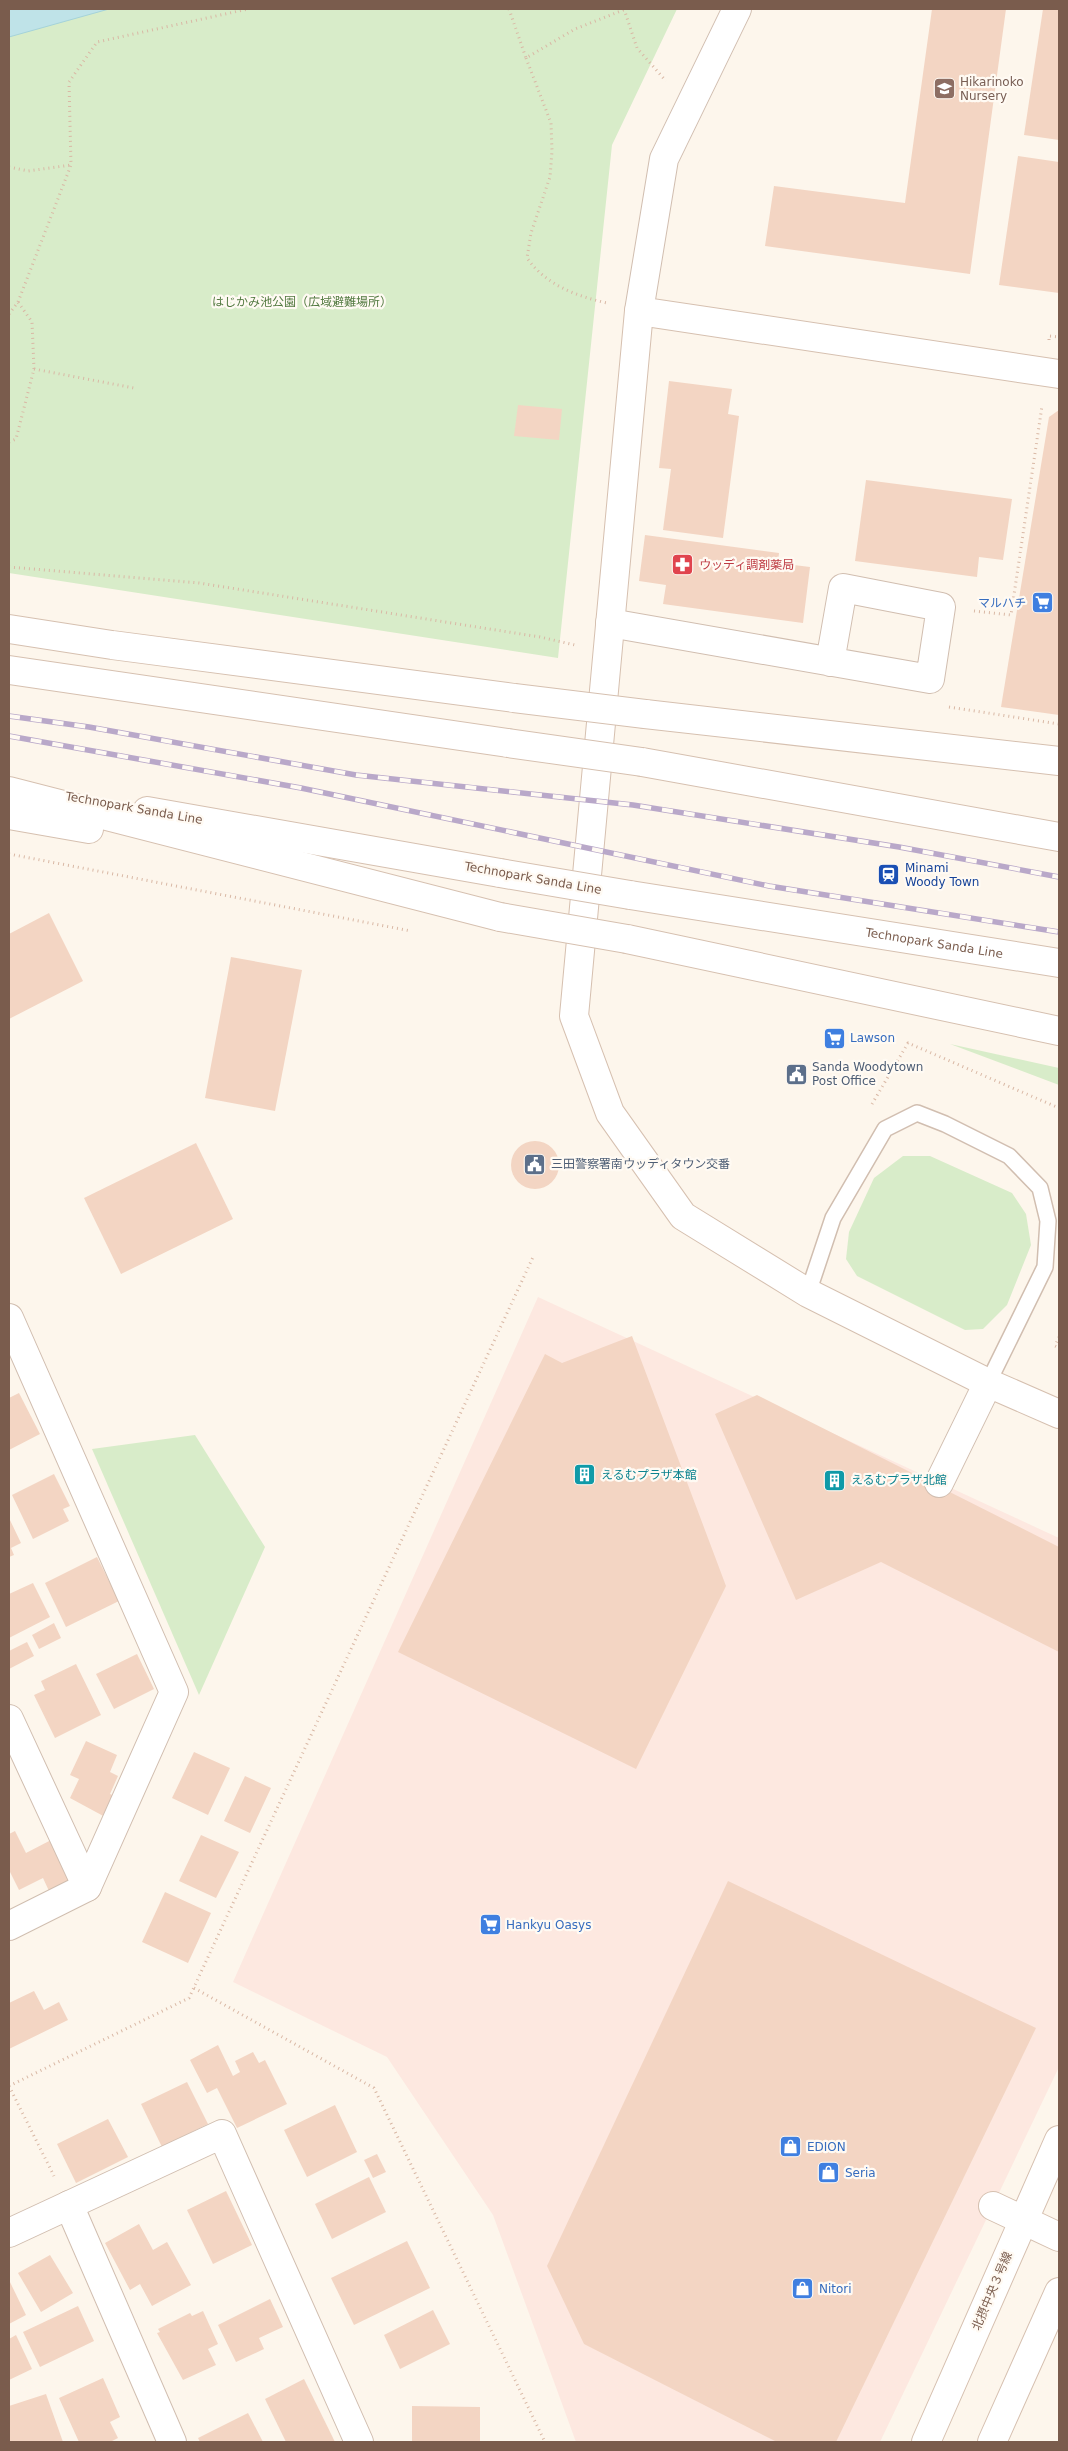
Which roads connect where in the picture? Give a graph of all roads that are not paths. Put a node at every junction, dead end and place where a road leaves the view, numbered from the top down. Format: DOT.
graph roads {
  1 [pos="737,9"];
  2 [pos="639,311"];
  3 [pos="1053,374"];
  4 [pos="610,623"];
  5 [pos="9,629"];
  6 [pos="830,662"];
  7 [pos="9,670"];
  8 [pos="1059,761"];
  9 [pos="9,786"];
  10 [pos="9,792"];
  11 [pos="9,815"];
  12 [pos="1059,837"];
  13 [pos="299,867"];
  14 [pos="1059,963"];
  15 [pos="1059,1031"];
  16 [pos="808,1293"];
  17 [pos="12,1336"];
  18 [pos="988,1383"];
  19 [pos="1059,1414"];
  20 [pos="939,1482"];
  21 [pos="9,1719"];
  22 [pos="87,1887"];
  23 [pos="9,1926"];
  24 [pos="1059,2140"];
  25 [pos="69,2205"];
  26 [pos="993,2206"];
  27 [pos="1023,2220"];
  28 [pos="9,2233"];
  29 [pos="1059,2237"];
  30 [pos="1059,2292"];
  31 [pos="172,2442"];
  32 [pos="359,2442"];
  33 [pos="926,2442"];
  34 [pos="992,2442"];
  1 -- 2 [label="street"];
  2 -- 3 [label="street"];
  2 -- 4 [label="street"];
  4 -- 6 [label="street"];
  4 -- 16 [label="street"];
  5 -- 8 [label="street, bridge"];
  6 -- 6 [label="street"];
  7 -- 12 [label="street, bridge"];
  9 -- 14 [label="street, Technopark Sanda Line, bridge"];
  10 -- 13 [label="street"];
  11 -- 13 [label="street"];
  13 -- 15 [label="street, bridge"];
  16 -- 18 [label="street"];
  16 -- 18 [label="lane"];
  17 -- 22 [label="street"];
  18 -- 19 [label="street"];
  18 -- 20 [label="street"];
  21 -- 22 [label="street"];
  22 -- 23 [label="street"];
  24 -- 27 [label="street, 北摂中央３号線"];
  25 -- 28 [label="street"];
  25 -- 31 [label="street"];
  25 -- 32 [label="street"];
  26 -- 27 [label="street"];
  27 -- 29 [label="street"];
  27 -- 33 [label="street, 北摂中央３号線"];
  30 -- 34 [label="street"];
}
